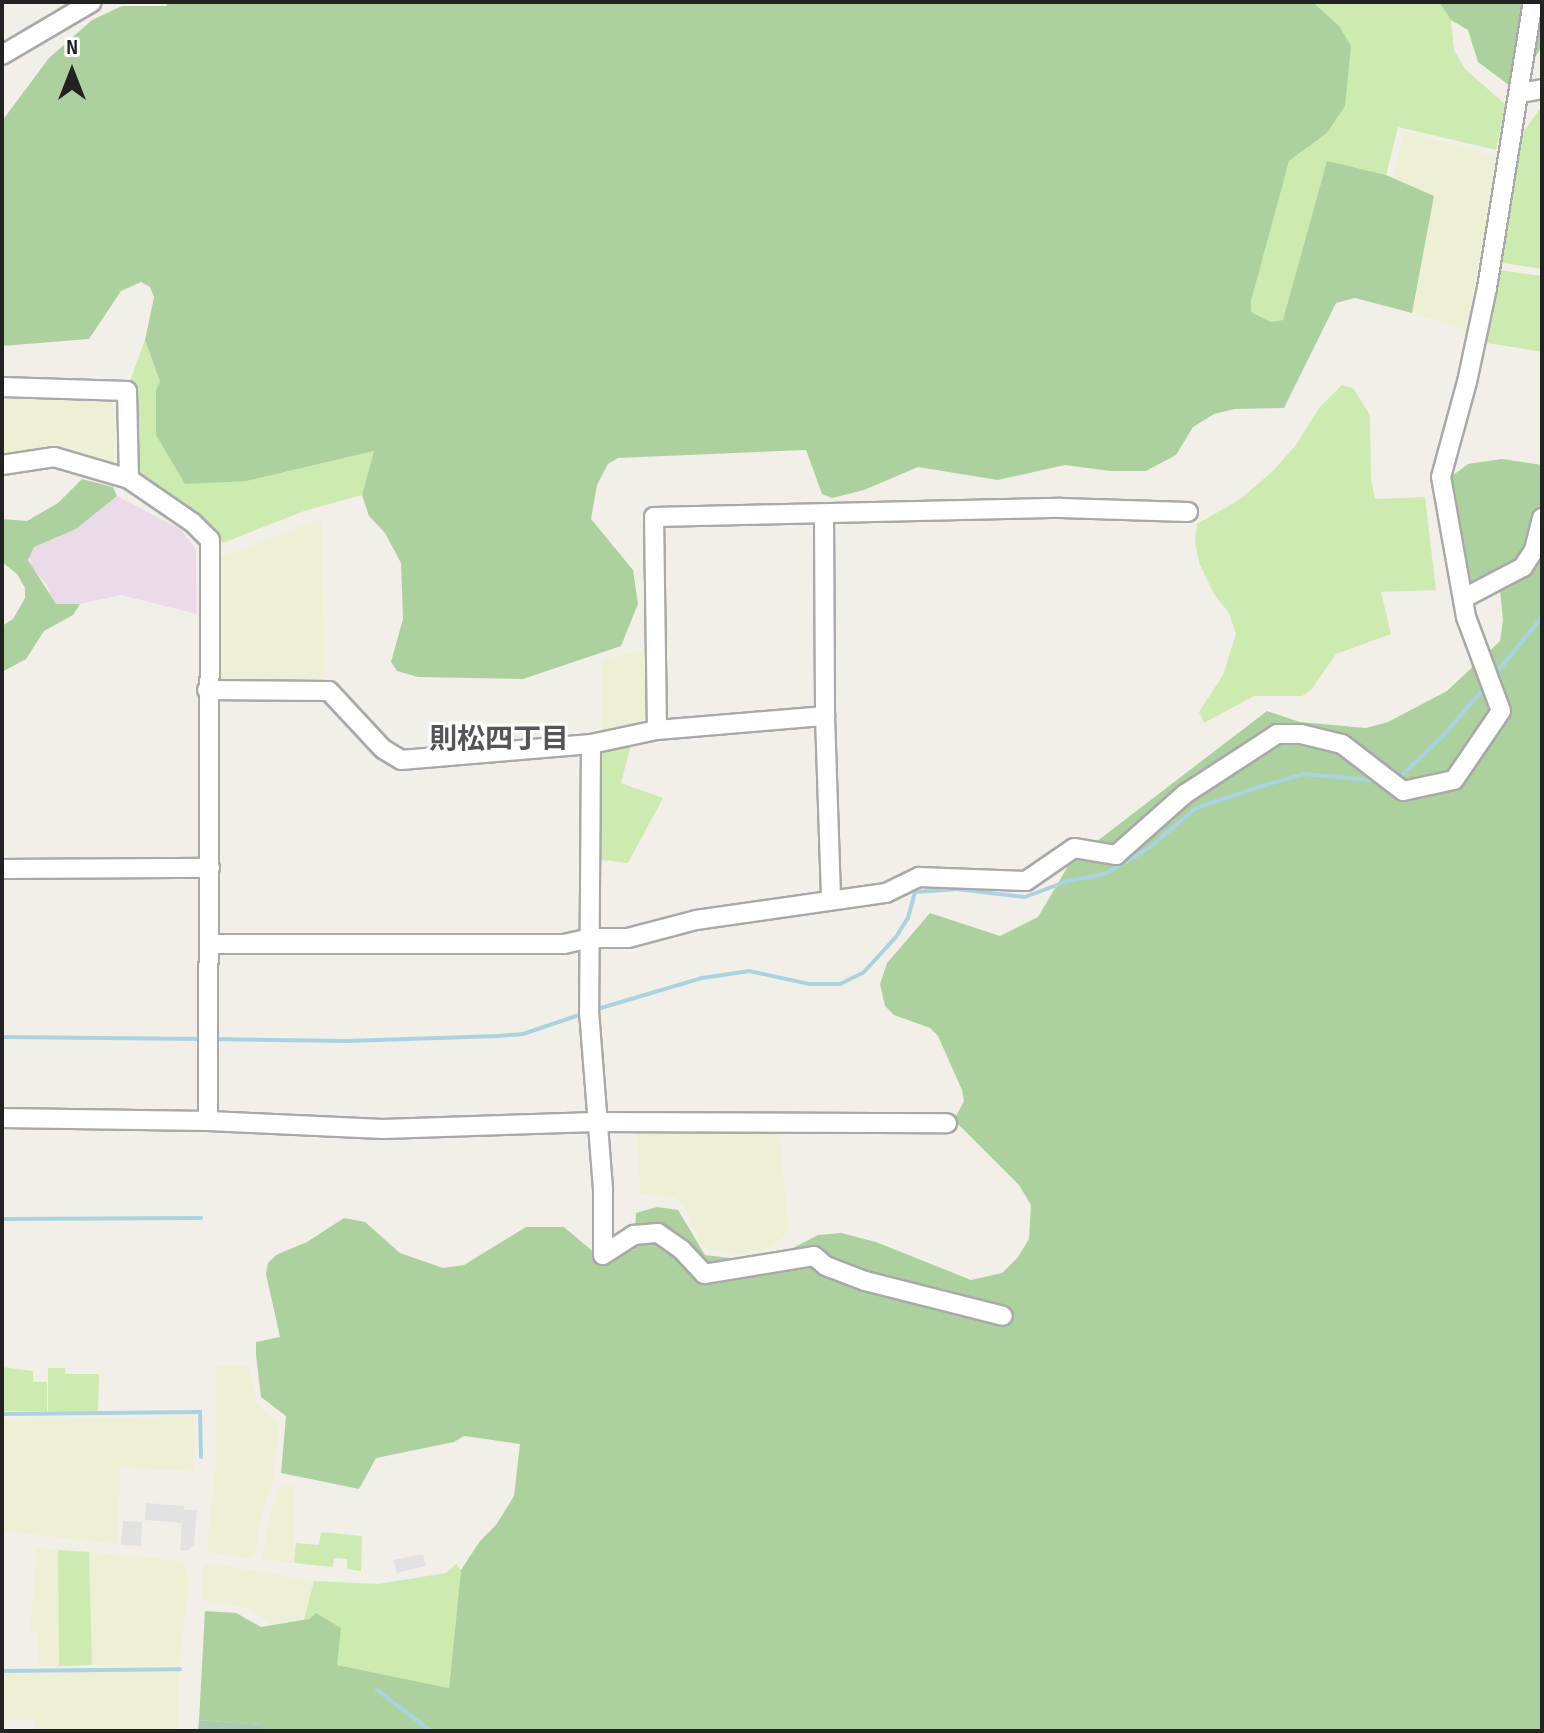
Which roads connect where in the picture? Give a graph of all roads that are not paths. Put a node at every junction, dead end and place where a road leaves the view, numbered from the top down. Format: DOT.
graph roads {
  1 [pos="92,2"];
  2 [pos="1533,2"];
  3 [pos="2,55"];
  4 [pos="1542,89"];
  5 [pos="1520,93"];
  6 [pos="2,387"];
  7 [pos="2,465"];
  8 [pos="129,479"];
  9 [pos="1188,512"];
  10 [pos="824,515"];
  11 [pos="1542,518"];
  12 [pos="1464,598"];
  13 [pos="207,690"];
  14 [pos="825,716"];
  15 [pos="657,730"];
  16 [pos="591,744"];
  17 [pos="210,868"];
  18 [pos="2,869"];
  19 [pos="831,900"];
  20 [pos="589,938"];
  21 [pos="210,944"];
  22 [pos="2,1118"];
  23 [pos="208,1121"];
  24 [pos="597,1122"];
  25 [pos="947,1123"];
  26 [pos="1003,1316"];
  1 -- 3 [label="street"];
  2 -- 5 [label="street"];
  4 -- 5 [label="street"];
  5 -- 12 [label="street"];
  6 -- 8 [label="street"];
  7 -- 8 [label="street"];
  8 -- 13 [label="street"];
  9 -- 10 [label="street"];
  10 -- 14 [label="street"];
  10 -- 15 [label="street"];
  11 -- 12 [label="street"];
  12 -- 19 [label="street"];
  13 -- 16 [label="street"];
  13 -- 17 [label="street"];
  14 -- 15 [label="street"];
  14 -- 19 [label="street"];
  15 -- 16 [label="street"];
  16 -- 20 [label="street"];
  17 -- 18 [label="street"];
  17 -- 21 [label="street"];
  19 -- 20 [label="street"];
  20 -- 21 [label="street"];
  20 -- 24 [label="street"];
  21 -- 23 [label="street"];
  22 -- 23 [label="street"];
  23 -- 24 [label="street"];
  24 -- 25 [label="street"];
  24 -- 26 [label="street"];
}
